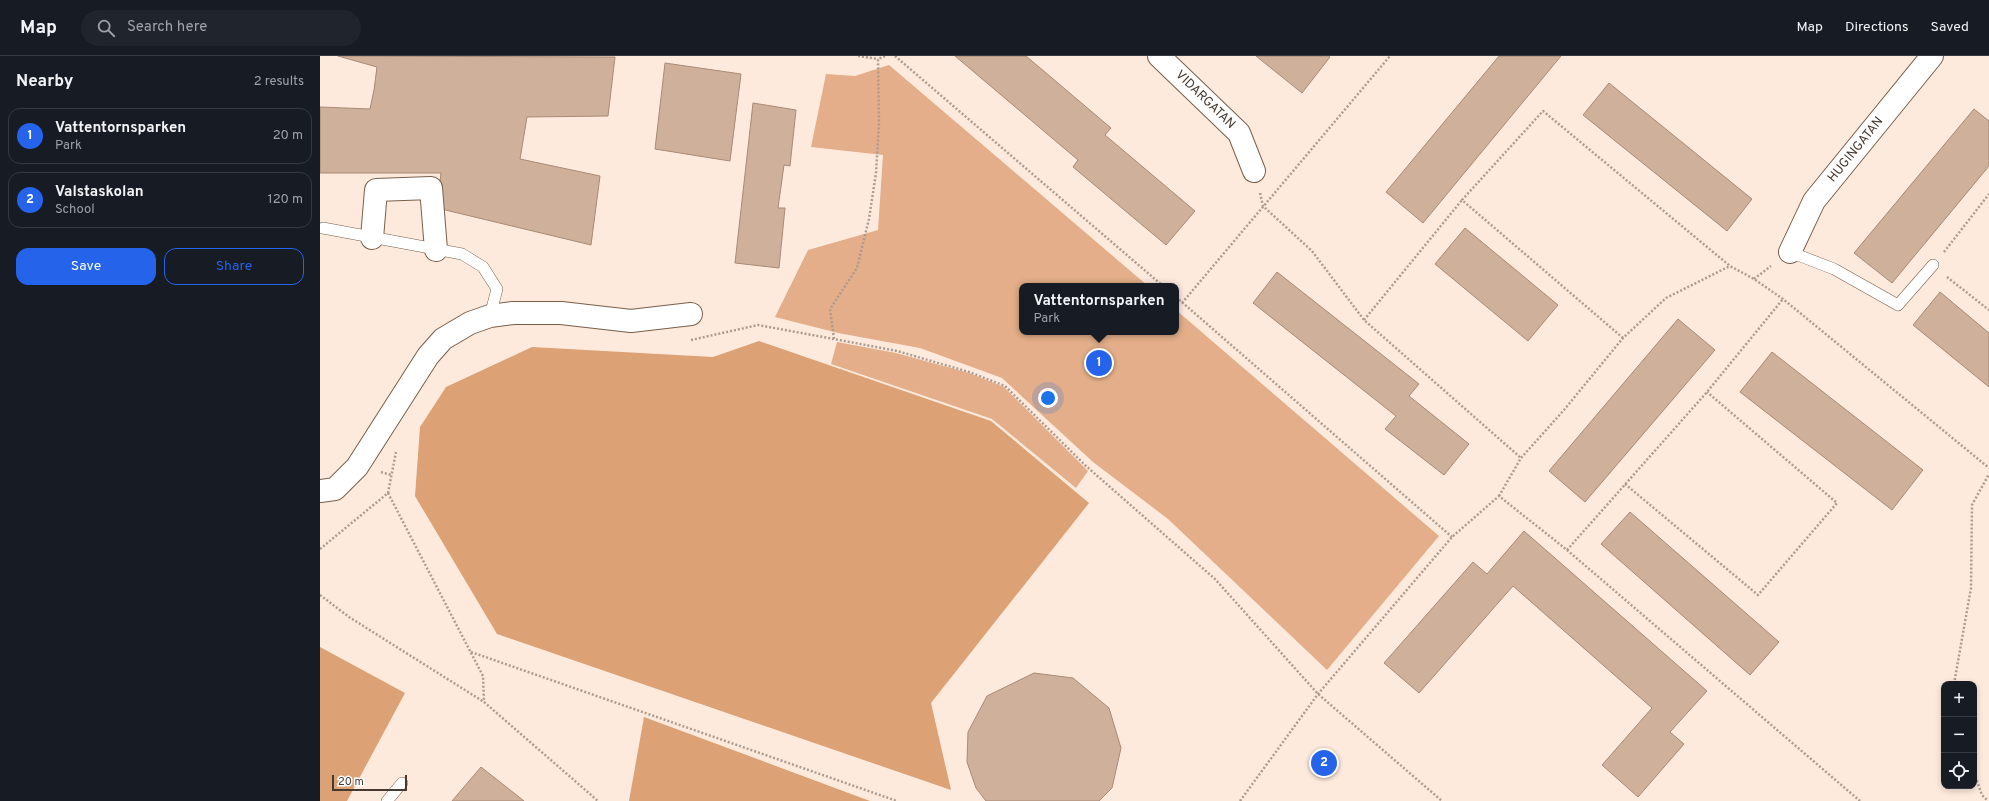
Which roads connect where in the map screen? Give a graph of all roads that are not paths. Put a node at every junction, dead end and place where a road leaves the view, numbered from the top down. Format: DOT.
graph roads {
  1 [pos="1159,56"];
  2 [pos="1932,56"];
  3 [pos="1254,172"];
  4 [pos="323,228"];
  5 [pos="372,238"];
  6 [pos="436,250"];
  7 [pos="1790,252"];
  8 [pos="1933,265"];
  9 [pos="691,314"];
  10 [pos="490,316"];
  11 [pos="320,491"];
  12 [pos="402,783"];
  13 [pos="387,801"];
  1 -- 3 [label="street, VIDARGATAN"];
  2 -- 7 [label="street, HUGINGATAN"];
  4 -- 5 [label="lane"];
  5 -- 6 [label="lane"];
  5 -- 6 [label="street"];
  6 -- 10 [label="lane"];
  7 -- 8 [label="lane"];
  9 -- 10 [label="street"];
  10 -- 11 [label="street"];
  12 -- 13 [label="lane"];
}
